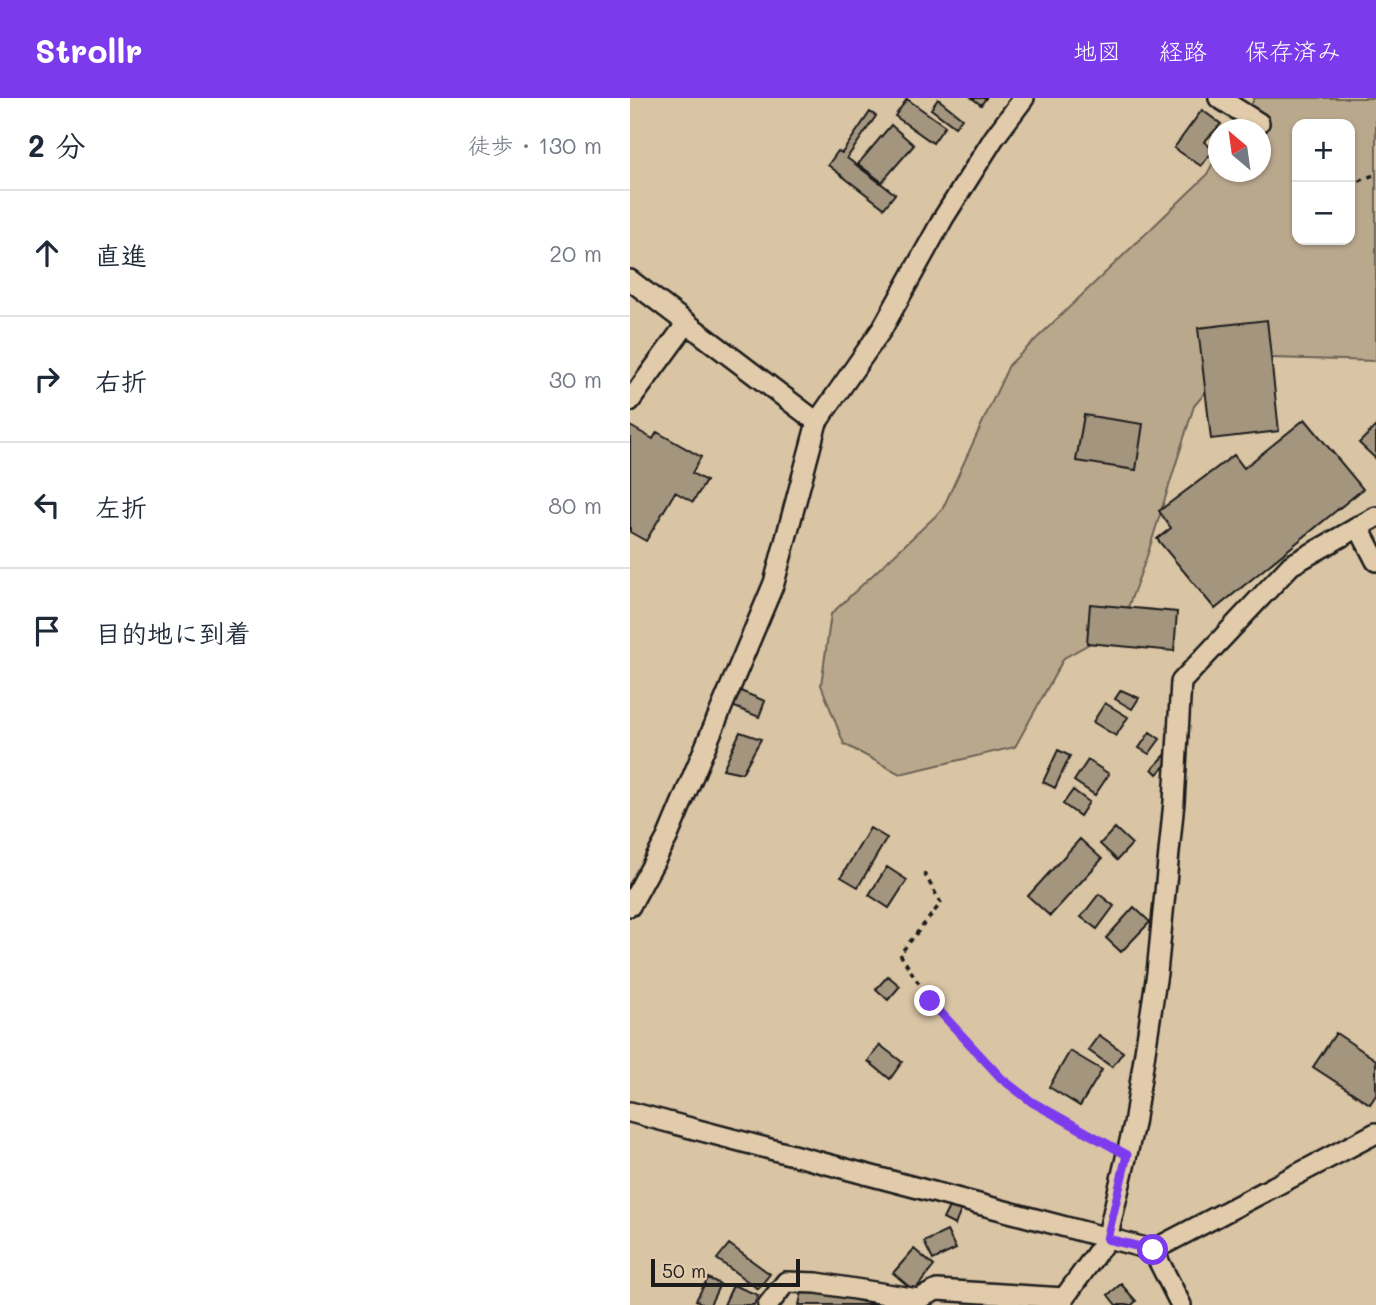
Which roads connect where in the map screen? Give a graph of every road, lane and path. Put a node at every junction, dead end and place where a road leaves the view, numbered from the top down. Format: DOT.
graph roads {
  1 [pos="1024,98"];
  2 [pos="1219,98"];
  3 [pos="1253,119"];
  4 [pos="1376,174"];
  5 [pos="1355,183"];
  6 [pos="630,280"];
  7 [pos="687,323"];
  8 [pos="630,401"];
  9 [pos="817,422"];
  10 [pos="1376,517"];
  11 [pos="1358,526"];
  12 [pos="1376,561"];
  13 [pos="924,873"];
  14 [pos="630,906"];
  15 [pos="630,1112"];
  16 [pos="1376,1133"];
  17 [pos="1127,1155"];
  18 [pos="1107,1239"];
  19 [pos="1153,1250"];
  20 [pos="1063,1301"];
  21 [pos="768,1305"];
  22 [pos="1181,1305"];
  1 -- 9 [label="street"];
  2 -- 3 [label="street"];
  4 -- 5 [label="path"];
  6 -- 7 [label="street"];
  7 -- 8 [label="street"];
  7 -- 9 [label="street"];
  9 -- 14 [label="street"];
  10 -- 11 [label="street"];
  11 -- 12 [label="street"];
  11 -- 17 [label="street"];
  13 -- 17 [label="path"];
  15 -- 18 [label="street"];
  16 -- 19 [label="street"];
  17 -- 18 [label="street"];
  18 -- 19 [label="street"];
  18 -- 20 [label="street"];
  19 -- 22 [label="street"];
  20 -- 21 [label="street"];
}
